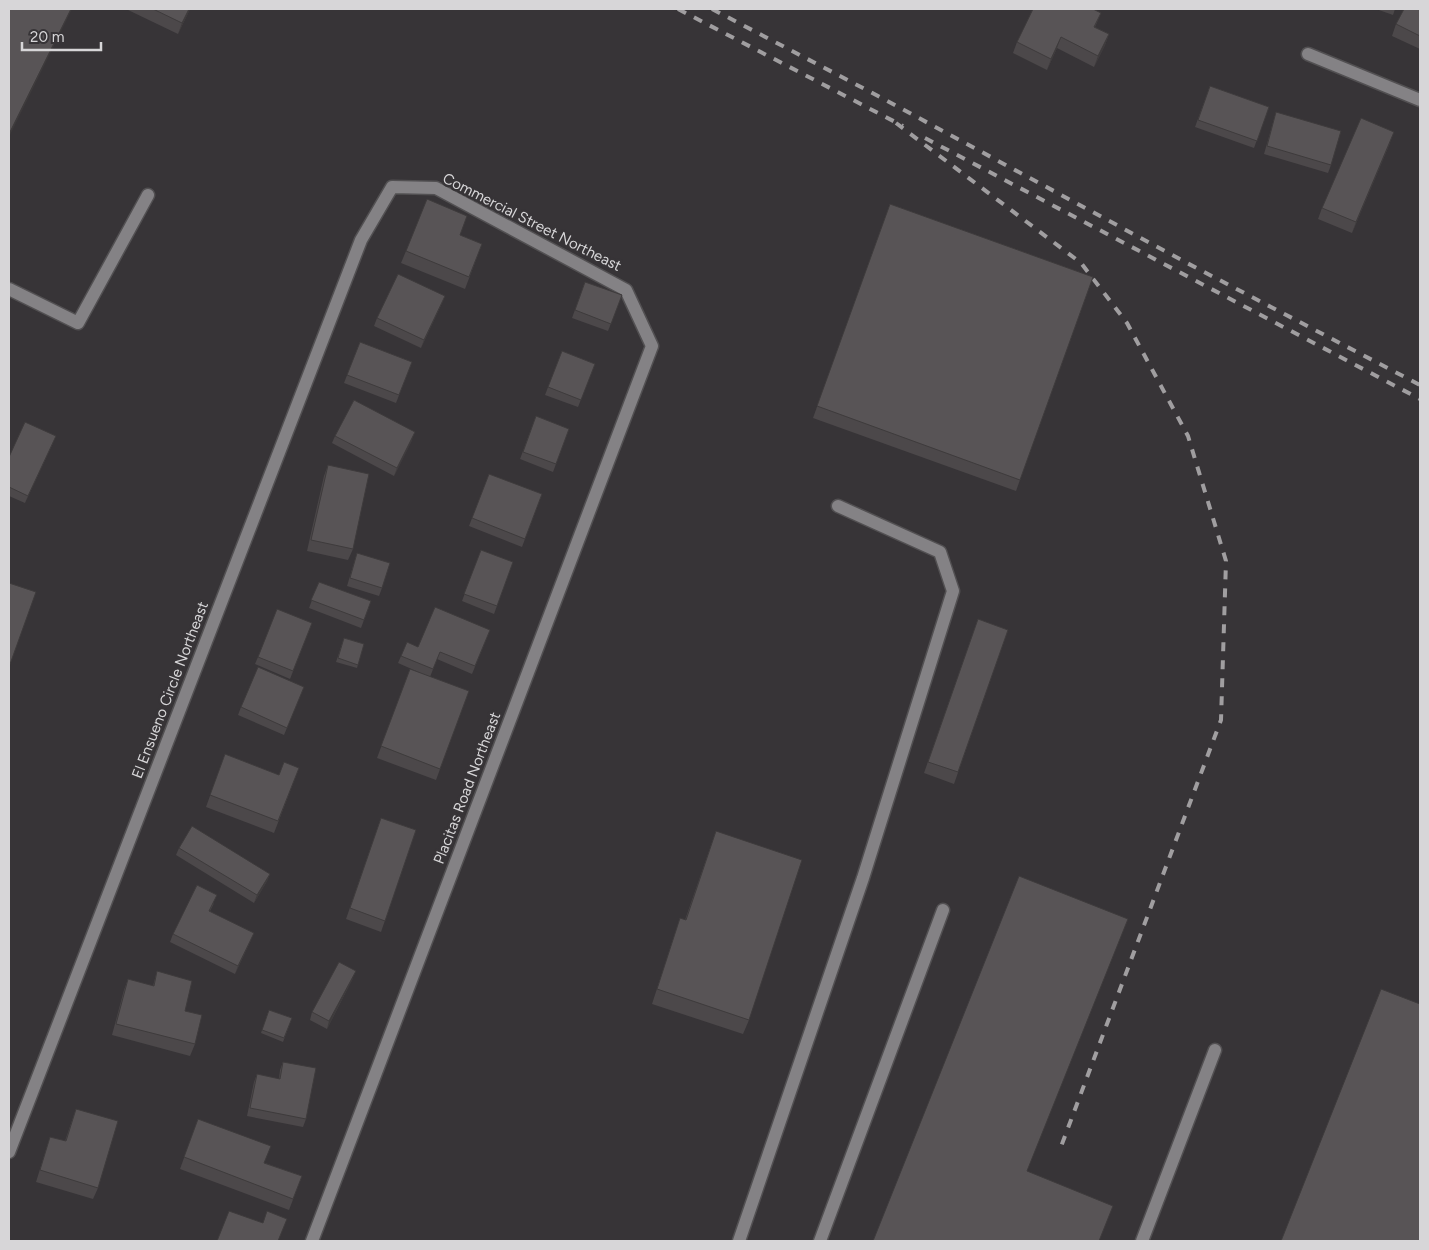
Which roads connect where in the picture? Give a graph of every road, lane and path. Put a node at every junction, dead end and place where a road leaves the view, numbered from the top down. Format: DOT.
graph roads {
  1 [pos="1308,54"];
  2 [pos="1420,100"];
  3 [pos="148,195"];
  4 [pos="361,240"];
  5 [pos="9,289"];
  6 [pos="652,346"];
  7 [pos="838,506"];
  8 [pos="943,910"];
  9 [pos="1215,1050"];
  10 [pos="9,1152"];
  11 [pos="312,1241"];
  12 [pos="739,1241"];
  13 [pos="820,1241"];
  14 [pos="1142,1241"];
  1 -- 2 [label="street"];
  3 -- 5 [label="street"];
  4 -- 6 [label="street, Commercial Street Northeast"];
  4 -- 10 [label="street, El Ensueno Circle Northeast"];
  6 -- 11 [label="street, Placitas Road Northeast"];
  7 -- 12 [label="street"];
  8 -- 13 [label="street"];
  9 -- 14 [label="street"];
}
